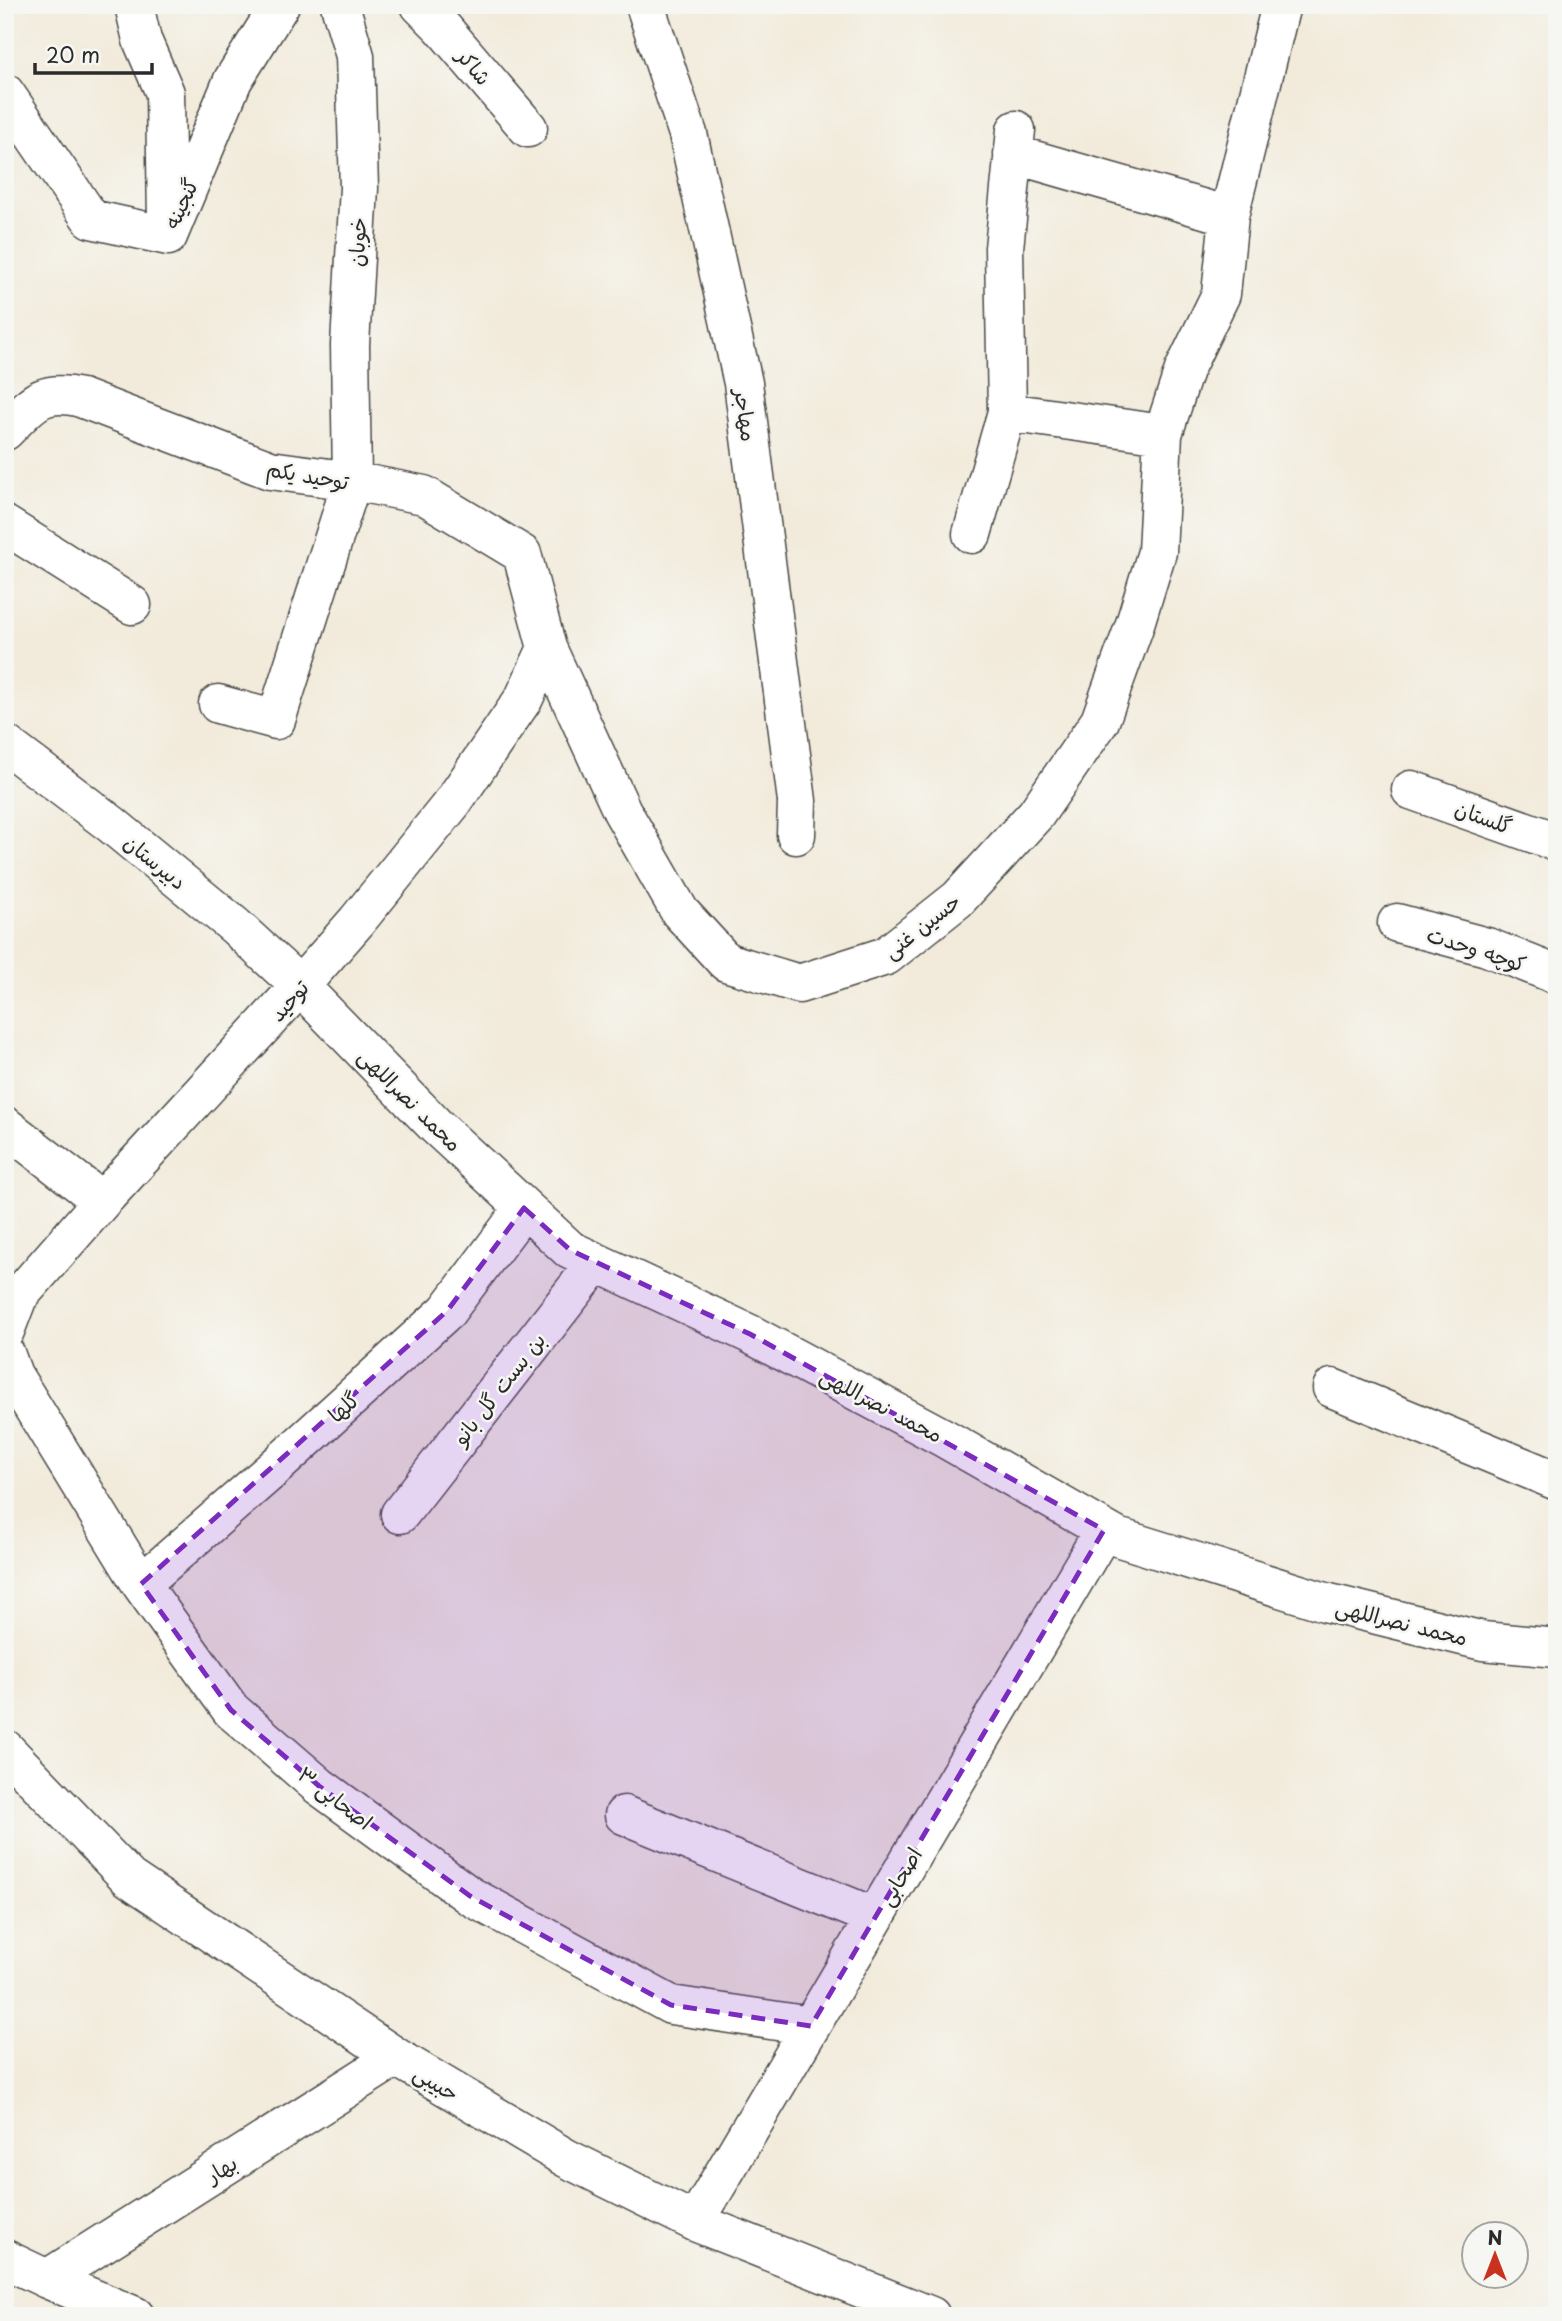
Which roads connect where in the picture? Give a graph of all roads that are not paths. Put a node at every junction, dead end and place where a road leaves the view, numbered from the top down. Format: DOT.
graph roads {
  1 [pos="134,5"];
  2 [pos="280,5"];
  3 [pos="340,5"];
  4 [pos="420,5"];
  5 [pos="645,5"];
  6 [pos="1281,5"];
  7 [pos="5,93"];
  8 [pos="528,128"];
  9 [pos="1229,216"];
  10 [pos="168,236"];
  11 [pos="1007,412"];
  12 [pos="5,430"];
  13 [pos="1163,434"];
  14 [pos="352,481"];
  15 [pos="5,525"];
  16 [pos="972,534"];
  17 [pos="132,605"];
  18 [pos="547,648"];
  19 [pos="218,704"];
  20 [pos="5,744"];
  21 [pos="1411,790"];
  22 [pos="796,835"];
  23 [pos="1557,842"];
  24 [pos="1396,923"];
  25 [pos="1557,975"];
  26 [pos="300,986"];
  27 [pos="5,1126"];
  28 [pos="102,1201"];
  29 [pos="524,1208"];
  30 [pos="596,1263"];
  31 [pos="5,1331"];
  32 [pos="9,1364"];
  33 [pos="1332,1388"];
  34 [pos="1557,1481"];
  35 [pos="400,1514"];
  36 [pos="1104,1530"];
  37 [pos="141,1584"];
  38 [pos="1557,1648"];
  39 [pos="5,1749"];
  40 [pos="624,1815"];
  41 [pos="875,1917"];
  42 [pos="811,2026"];
  43 [pos="396,2057"];
  44 [pos="695,2222"];
  45 [pos="5,2259"];
  46 [pos="47,2279"];
  47 [pos="135,2316"];
  48 [pos="931,2316"];
  1 -- 10 [label="street"];
  2 -- 10 [label="street, گنجینه"];
  3 -- 14 [label="street, خوبان"];
  4 -- 8 [label="street, شاکر"];
  5 -- 22 [label="street, مهاجر"];
  6 -- 9 [label="street, حسین غنی"];
  7 -- 10 [label="street, گنجینه"];
  9 -- 11 [label="street"];
  9 -- 13 [label="street, حسین غنی"];
  11 -- 13 [label="street"];
  11 -- 16 [label="street"];
  12 -- 14 [label="street, توحید یکم"];
  13 -- 18 [label="street, حسین غنی"];
  14 -- 18 [label="street, توحید یکم"];
  14 -- 19 [label="street, خوبان"];
  15 -- 17 [label="street"];
  18 -- 26 [label="street, توحید"];
  20 -- 26 [label="street, دبیرستان"];
  21 -- 23 [label="street, گلستان"];
  24 -- 25 [label="street, کوچه وحدت"];
  26 -- 28 [label="street, توحید"];
  26 -- 29 [label="street, محمد نصراللهی"];
  27 -- 28 [label="street"];
  28 -- 31 [label="street, توحید"];
  29 -- 30 [label="street, محمد نصراللهی"];
  29 -- 37 [label="street, گلها"];
  30 -- 35 [label="street, بن بست گل بانو"];
  30 -- 36 [label="street, محمد نصراللهی"];
  32 -- 37 [label="street, اصحابی ۳"];
  33 -- 34 [label="street"];
  36 -- 38 [label="street, محمد نصراللهی"];
  36 -- 41 [label="street, اصحابی"];
  37 -- 42 [label="street, اصحابی ۳"];
  39 -- 43 [label="street, حبیبی"];
  40 -- 41 [label="street"];
  41 -- 42 [label="street, اصحابی"];
  42 -- 44 [label="street, اصحابی"];
  43 -- 44 [label="street, حبیبی"];
  43 -- 46 [label="street, بهار"];
  44 -- 48 [label="street, حبیبی"];
  45 -- 46 [label="street"];
  46 -- 47 [label="street"];
}
